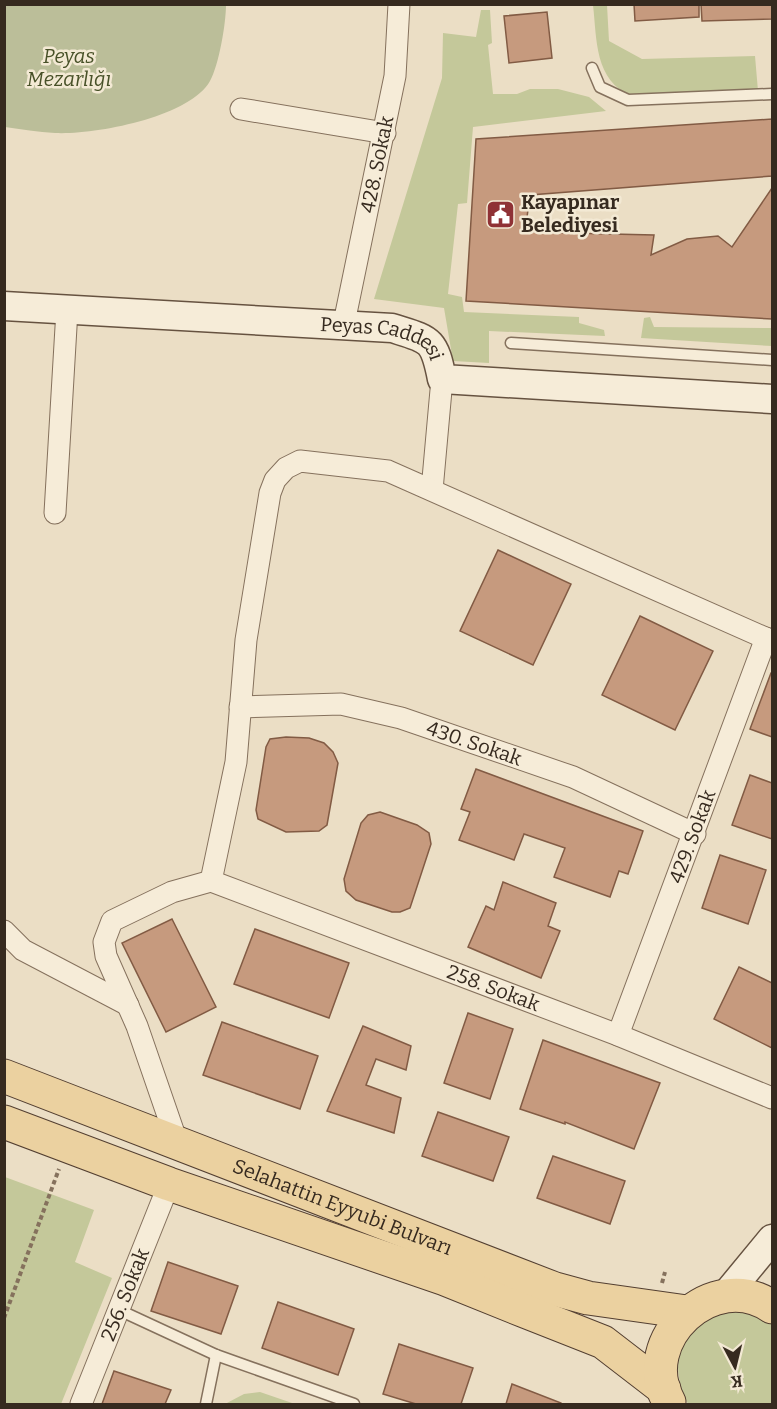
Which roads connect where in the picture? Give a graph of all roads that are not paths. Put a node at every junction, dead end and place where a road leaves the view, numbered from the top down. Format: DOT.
graph roads {
  1 [pos="399,4"];
  2 [pos="592,68"];
  3 [pos="772,94"];
  4 [pos="241,109"];
  5 [pos="385,133"];
  6 [pos="4,306"];
  7 [pos="67,310"];
  8 [pos="344,323"];
  9 [pos="511,343"];
  10 [pos="772,360"];
  11 [pos="442,379"];
  12 [pos="772,399"];
  13 [pos="432,490"];
  14 [pos="55,513"];
  15 [pos="769,640"];
  16 [pos="240,707"];
  17 [pos="695,834"];
  18 [pos="211,881"];
  19 [pos="4,931"];
  20 [pos="128,1005"];
  21 [pos="618,1035"];
  22 [pos="4,1076"];
  23 [pos="772,1098"];
  24 [pos="4,1122"];
  25 [pos="177,1142"];
  26 [pos="169,1184"];
  27 [pos="772,1239"];
  28 [pos="725,1296"];
  29 [pos="626,1304"];
  30 [pos="772,1307"];
  31 [pos="119,1310"];
  32 [pos="687,1312"];
  33 [pos="603,1342"];
  34 [pos="216,1355"];
  35 [pos="668,1399"];
  36 [pos="81,1404"];
  37 [pos="206,1404"];
  38 [pos="354,1404"];
  1 -- 5 [label="street, 428. Sokak"];
  2 -- 3 [label="lane"];
  4 -- 5 [label="street"];
  5 -- 8 [label="street, 428. Sokak"];
  6 -- 7 [label="street, Peyas Caddesi"];
  7 -- 8 [label="street, Peyas Caddesi"];
  7 -- 14 [label="street"];
  8 -- 11 [label="street, Peyas Caddesi"];
  9 -- 10 [label="lane"];
  11 -- 12 [label="street, Peyas Caddesi"];
  11 -- 13 [label="street"];
  13 -- 15 [label="street"];
  13 -- 16 [label="street"];
  15 -- 17 [label="street, 429. Sokak"];
  16 -- 17 [label="street, 430. Sokak"];
  16 -- 18 [label="street"];
  17 -- 21 [label="street, 429. Sokak"];
  18 -- 20 [label="street"];
  18 -- 21 [label="street, 258. Sokak"];
  19 -- 20 [label="street"];
  20 -- 25 [label="street"];
  21 -- 23 [label="street, 258. Sokak"];
  22 -- 25 [label="main road, Selahattin Eyyubi Bulvarı"];
  24 -- 26 [label="main road, Selahattin Eyyubi Bulvarı"];
  25 -- 29 [label="main road, Selahattin Eyyubi Bulvarı"];
  26 -- 31 [label="street, 256. Sokak"];
  26 -- 33 [label="main road, Selahattin Eyyubi Bulvarı"];
  27 -- 28 [label="street"];
  28 -- 30 [label="main road"];
  28 -- 32 [label="main road"];
  29 -- 32 [label="main road, Selahattin Eyyubi Bulvarı"];
  29 -- 33 [label="main road"];
  31 -- 34 [label="lane"];
  31 -- 36 [label="street, 256. Sokak"];
  32 -- 35 [label="main road"];
  33 -- 35 [label="main road, Selahattin Eyyubi Bulvarı"];
  34 -- 37 [label="lane"];
  34 -- 38 [label="lane"];
}
